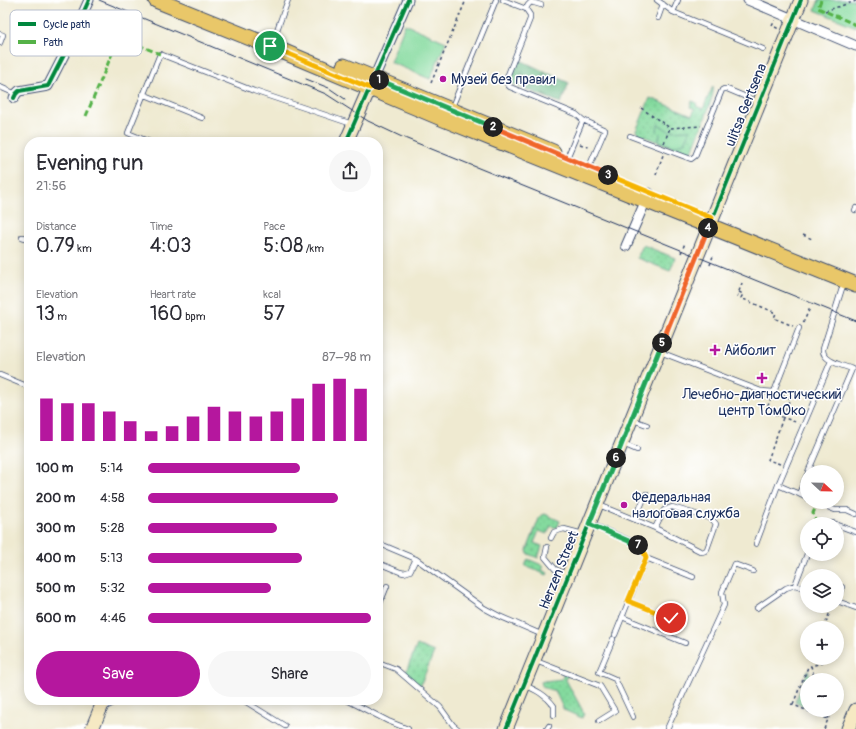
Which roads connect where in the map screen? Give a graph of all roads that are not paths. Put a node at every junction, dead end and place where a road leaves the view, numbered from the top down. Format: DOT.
graph roads {
  1 [pos="89,0"];
  2 [pos="156,0"];
  3 [pos="182,0"];
  4 [pos="288,0"];
  5 [pos="408,0"];
  6 [pos="496,0"];
  7 [pos="503,0"];
  8 [pos="657,0"];
  9 [pos="678,0"];
  10 [pos="748,0"];
  11 [pos="801,0"];
  12 [pos="663,4"];
  13 [pos="541,5"];
  14 [pos="526,9"];
  15 [pos="84,10"];
  16 [pos="673,12"];
  17 [pos="658,18"];
  18 [pos="793,19"];
  19 [pos="0,34"];
  20 [pos="274,38"];
  21 [pos="0,43"];
  22 [pos="856,46"];
  23 [pos="763,49"];
  24 [pos="63,56"];
  25 [pos="372,83"];
  26 [pos="0,88"];
  27 [pos="144,94"];
  28 [pos="15,96"];
  29 [pos="759,102"];
  30 [pos="450,110"];
  31 [pos="202,118"];
  32 [pos="583,120"];
  33 [pos="354,125"];
  34 [pos="630,136"];
  35 [pos="133,137"];
  36 [pos="348,137"];
  37 [pos="567,158"];
  38 [pos="589,167"];
  39 [pos="647,196"];
  40 [pos="711,222"];
  41 [pos="626,246"];
  42 [pos="852,281"];
  43 [pos="799,328"];
  44 [pos="659,351"];
  45 [pos="831,360"];
  46 [pos="854,370"];
  47 [pos="0,376"];
  48 [pos="24,385"];
  49 [pos="631,419"];
  50 [pos="647,425"];
  51 [pos="622,443"];
  52 [pos="637,450"];
  53 [pos="812,465"];
  54 [pos="778,485"];
  55 [pos="646,494"];
  56 [pos="799,494"];
  57 [pos="597,504"];
  58 [pos="832,509"];
  59 [pos="856,514"];
  60 [pos="635,520"];
  61 [pos="844,527"];
  62 [pos="655,528"];
  63 [pos="587,529"];
  64 [pos="856,532"];
  65 [pos="551,538"];
  66 [pos="756,544"];
  67 [pos="383,545"];
  68 [pos="547,547"];
  69 [pos="646,558"];
  70 [pos="416,559"];
  71 [pos="804,561"];
  72 [pos="383,566"];
  73 [pos="753,571"];
  74 [pos="568,576"];
  75 [pos="693,577"];
  76 [pos="795,585"];
  77 [pos="387,586"];
  78 [pos="800,587"];
  79 [pos="383,596"];
  80 [pos="628,601"];
  81 [pos="844,603"];
  82 [pos="757,608"];
  83 [pos="856,608"];
  84 [pos="622,617"];
  85 [pos="671,618"];
  86 [pos="544,636"];
  87 [pos="685,643"];
  88 [pos="534,660"];
  89 [pos="383,664"];
  90 [pos="524,685"];
  91 [pos="102,705"];
  92 [pos="251,705"];
  93 [pos="358,705"];
  94 [pos="856,710"];
  95 [pos="554,715"];
  96 [pos="633,717"];
  97 [pos="600,721"];
  98 [pos="285,726"];
  99 [pos="92,729"];
  100 [pos="408,729"];
  101 [pos="458,729"];
  102 [pos="506,729"];
  103 [pos="667,729"];
  104 [pos="848,729"];
  1 -- 15 [label="street"];
  2 -- 25 [label="main road"];
  3 -- 20 [label="main road"];
  4 -- 20 [label="lane"];
  5 -- 25 [label="street"];
  6 -- 30 [label="lane"];
  7 -- 14 [label="lane"];
  8 -- 12 [label="lane"];
  9 -- 16 [label="lane"];
  10 -- 18 [label="street"];
  11 -- 18 [label="street, ulitsa Gertsena"];
  12 -- 16 [label="lane"];
  12 -- 17 [label="lane"];
  13 -- 14 [label="lane"];
  14 -- 32 [label="lane"];
  16 -- 23 [label="lane"];
  18 -- 22 [label="street"];
  18 -- 29 [label="street, ulitsa Gertsena"];
  19 -- 21 [label="lane"];
  20 -- 25 [label="main road"];
  24 -- 28 [label="street"];
  25 -- 30 [label="main road"];
  25 -- 33 [label="street"];
  25 -- 39 [label="main road"];
  26 -- 28 [label="lane"];
  27 -- 31 [label="lane"];
  27 -- 33 [label="lane"];
  27 -- 35 [label="lane"];
  29 -- 34 [label="lane"];
  29 -- 40 [label="street, ulitsa Gertsena"];
  30 -- 37 [label="main road"];
  32 -- 37 [label="lane"];
  32 -- 38 [label="lane"];
  33 -- 36 [label="street"];
  37 -- 38 [label="main road"];
  38 -- 39 [label="main road"];
  39 -- 40 [label="main road"];
  39 -- 41 [label="street"];
  40 -- 42 [label="main road"];
  40 -- 44 [label="street, Herzen Street"];
  42 -- 45 [label="lane"];
  43 -- 44 [label="lane"];
  44 -- 49 [label="street, Herzen Street"];
  45 -- 46 [label="lane"];
  45 -- 54 [label="lane"];
  46 -- 53 [label="lane"];
  47 -- 48 [label="lane"];
  49 -- 50 [label="lane"];
  49 -- 51 [label="street, Herzen Street"];
  51 -- 52 [label="lane"];
  51 -- 57 [label="street, Herzen Street"];
  54 -- 56 [label="lane"];
  54 -- 66 [label="lane"];
  55 -- 60 [label="lane"];
  57 -- 60 [label="lane"];
  57 -- 63 [label="street, Herzen Street"];
  58 -- 59 [label="lane"];
  60 -- 62 [label="lane"];
  61 -- 64 [label="lane"];
  62 -- 62 [label="lane"];
  63 -- 65 [label="lane"];
  63 -- 69 [label="lane"];
  63 -- 74 [label="street, Herzen Street"];
  67 -- 70 [label="lane"];
  68 -- 74 [label="lane"];
  69 -- 75 [label="lane"];
  69 -- 80 [label="lane"];
  70 -- 72 [label="lane"];
  70 -- 86 [label="lane"];
  71 -- 76 [label="lane"];
  73 -- 103 [label="lane"];
  74 -- 86 [label="street, Herzen Street"];
  76 -- 78 [label="lane"];
  76 -- 82 [label="lane"];
  77 -- 79 [label="lane"];
  80 -- 84 [label="lane"];
  80 -- 85 [label="lane"];
  81 -- 83 [label="lane"];
  84 -- 87 [label="lane"];
  84 -- 96 [label="lane"];
  86 -- 88 [label="street, Herzen Street"];
  88 -- 90 [label="street, Herzen Street"];
  88 -- 97 [label="lane"];
  89 -- 101 [label="lane"];
  90 -- 95 [label="lane"];
  90 -- 102 [label="street, Herzen Street"];
  91 -- 99 [label="street"];
  92 -- 98 [label="lane"];
  93 -- 100 [label="lane"];
  94 -- 104 [label="street"];
}
